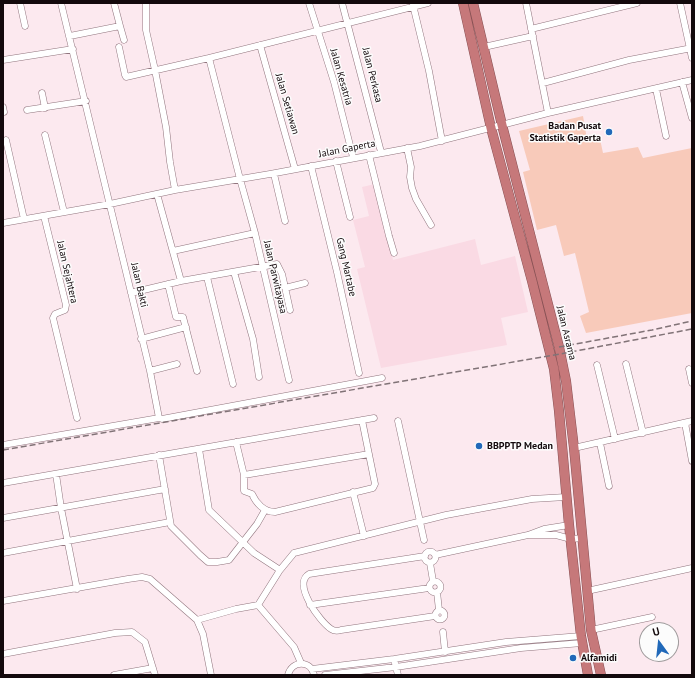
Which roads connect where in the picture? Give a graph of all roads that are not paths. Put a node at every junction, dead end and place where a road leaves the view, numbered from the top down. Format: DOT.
graph roads {
  1 [pos="20,3"];
  2 [pos="61,3"];
  3 [pos="114,3"];
  4 [pos="146,3"];
  5 [pos="309,3"];
  6 [pos="342,3"];
  7 [pos="428,3"];
  8 [pos="462,3"];
  9 [pos="473,3"];
  10 [pos="526,3"];
  11 [pos="637,3"];
  12 [pos="680,3"];
  13 [pos="413,5"];
  14 [pos="348,24"];
  15 [pos="25,26"];
  16 [pos="120,26"];
  17 [pos="531,29"];
  18 [pos="317,31"];
  19 [pos="70,36"];
  20 [pos="533,36"];
  21 [pos="124,40"];
  22 [pos="260,45"];
  23 [pos="119,47"];
  24 [pos="484,47"];
  25 [pos="691,48"];
  26 [pos="73,49"];
  27 [pos="209,58"];
  28 [pos="692,58"];
  29 [pos="3,60"];
  30 [pos="155,70"];
  31 [pos="692,80"];
  32 [pos="682,82"];
  33 [pos="542,83"];
  34 [pos="656,89"];
  35 [pos="42,93"];
  36 [pos="86,101"];
  37 [pos="45,108"];
  38 [pos="27,110"];
  39 [pos="548,113"];
  40 [pos="692,118"];
  41 [pos="502,125"];
  42 [pos="491,128"];
  43 [pos="45,135"];
  44 [pos="666,136"];
  45 [pos="6,140"];
  46 [pos="442,141"];
  47 [pos="410,148"];
  48 [pos="381,152"];
  49 [pos="369,154"];
  50 [pos="353,158"];
  51 [pos="336,161"];
  52 [pos="311,166"];
  53 [pos="295,169"];
  54 [pos="274,174"];
  55 [pos="240,179"];
  56 [pos="175,190"];
  57 [pos="157,194"];
  58 [pos="110,204"];
  59 [pos="64,212"];
  60 [pos="44,216"];
  61 [pos="350,218"];
  62 [pos="24,219"];
  63 [pos="285,221"];
  64 [pos="3,223"];
  65 [pos="431,225"];
  66 [pos="255,233"];
  67 [pos="173,251"];
  68 [pos="394,253"];
  69 [pos="263,266"];
  70 [pos="234,272"];
  71 [pos="207,277"];
  72 [pos="182,281"];
  73 [pos="305,283"];
  74 [pos="168,284"];
  75 [pos="285,288"];
  76 [pos="131,293"];
  77 [pos="290,310"];
  78 [pos="186,327"];
  79 [pos="141,339"];
  80 [pos="177,364"];
  81 [pos="626,364"];
  82 [pos="597,365"];
  83 [pos="689,369"];
  84 [pos="197,370"];
  85 [pos="150,371"];
  86 [pos="359,373"];
  87 [pos="260,377"];
  88 [pos="382,378"];
  89 [pos="289,380"];
  90 [pos="692,383"];
  91 [pos="233,384"];
  92 [pos="77,418"];
  93 [pos="159,418"];
  94 [pos="374,418"];
  95 [pos="362,420"];
  96 [pos="398,421"];
  97 [pos="689,422"];
  98 [pos="643,433"];
  99 [pos="615,439"];
  100 [pos="236,442"];
  101 [pos="600,443"];
  102 [pos="3,446"];
  103 [pos="574,448"];
  104 [pos="199,449"];
  105 [pos="369,454"];
  106 [pos="159,455"];
  107 [pos="692,461"];
  108 [pos="56,474"];
  109 [pos="244,476"];
  110 [pos="3,483"];
  111 [pos="609,486"];
  112 [pos="165,489"];
  113 [pos="354,492"];
  114 [pos="566,497"];
  115 [pos="61,508"];
  116 [pos="265,510"];
  117 [pos="3,518"];
  118 [pos="170,522"];
  119 [pos="420,522"];
  120 [pos="569,525"];
  121 [pos="555,527"];
  122 [pos="528,534"];
  123 [pos="556,535"];
  124 [pos="364,536"];
  125 [pos="582,538"];
  126 [pos="571,539"];
  127 [pos="424,540"];
  128 [pos="68,541"];
  129 [pos="243,542"];
  130 [pos="3,553"];
  131 [pos="435,555"];
  132 [pos="425,556"];
  133 [pos="430,562"];
  134 [pos="692,568"];
  135 [pos="280,570"];
  136 [pos="433,581"];
  137 [pos="429,588"];
  138 [pos="77,589"];
  139 [pos="587,591"];
  140 [pos="437,592"];
  141 [pos="3,601"];
  142 [pos="258,605"];
  143 [pos="310,605"];
  144 [pos="652,617"];
  145 [pos="197,620"];
  146 [pos="591,630"];
  147 [pos="443,632"];
  148 [pos="581,639"];
  149 [pos="521,641"];
  150 [pos="521,648"];
  151 [pos="445,652"];
  152 [pos="3,654"];
  153 [pos="394,659"];
  154 [pos="301,663"];
  155 [pos="396,667"];
  156 [pos="154,672"];
  157 [pos="314,672"];
  158 [pos="114,675"];
  159 [pos="211,675"];
  160 [pos="288,675"];
  161 [pos="325,675"];
  162 [pos="398,675"];
  163 [pos="588,675"];
  164 [pos="601,675"];
  1 -- 15 [label="street"];
  2 -- 19 [label="street, Jalan Bakti"];
  3 -- 16 [label="street"];
  4 -- 30 [label="street"];
  5 -- 18 [label="street, Jalan Kesatria"];
  6 -- 14 [label="street, Jalan Perkasa"];
  7 -- 13 [label="street"];
  8 -- 42 [label="highway, Jalan Asrama"];
  9 -- 24 [label="highway, Jalan Asrama"];
  10 -- 17 [label="street"];
  11 -- 17 [label="street"];
  12 -- 25 [label="street"];
  13 -- 14 [label="street"];
  13 -- 46 [label="street"];
  14 -- 18 [label="street"];
  14 -- 48 [label="street, Jalan Perkasa"];
  16 -- 19 [label="street"];
  16 -- 21 [label="street"];
  17 -- 20 [label="street"];
  18 -- 22 [label="street"];
  18 -- 50 [label="street, Jalan Kesatria"];
  19 -- 26 [label="street, Jalan Bakti"];
  20 -- 24 [label="street"];
  20 -- 33 [label="street"];
  22 -- 27 [label="street"];
  22 -- 53 [label="street, Jalan Setiawan"];
  23 -- 30 [label="street"];
  24 -- 41 [label="highway, Jalan Asrama"];
  25 -- 28 [label="street"];
  25 -- 33 [label="street"];
  26 -- 29 [label="street"];
  26 -- 36 [label="street, Jalan Bakti"];
  27 -- 30 [label="street"];
  27 -- 55 [label="street, Jalan Parwitayasa"];
  30 -- 56 [label="street"];
  31 -- 32 [label="street, Jalan Gaperta"];
  32 -- 34 [label="street, Jalan Gaperta"];
  32 -- 40 [label="street"];
  33 -- 39 [label="street"];
  34 -- 39 [label="street, Jalan Gaperta"];
  34 -- 44 [label="street"];
  35 -- 37 [label="street"];
  36 -- 37 [label="street"];
  36 -- 58 [label="street, Jalan Bakti"];
  37 -- 38 [label="street"];
  39 -- 41 [label="street, Jalan Gaperta"];
  41 -- 42 [label="street, Jalan Gaperta"];
  41 -- 103 [label="highway, Jalan Asrama"];
  42 -- 46 [label="street, Jalan Gaperta"];
  42 -- 114 [label="highway, Jalan Asrama"];
  43 -- 59 [label="street"];
  45 -- 62 [label="street"];
  46 -- 47 [label="street, Jalan Gaperta"];
  47 -- 48 [label="street, Jalan Gaperta"];
  47 -- 65 [label="street"];
  48 -- 49 [label="street, Jalan Gaperta"];
  49 -- 50 [label="street, Jalan Gaperta"];
  49 -- 68 [label="street"];
  50 -- 51 [label="street, Jalan Gaperta"];
  51 -- 52 [label="street, Jalan Gaperta"];
  51 -- 61 [label="street"];
  52 -- 53 [label="street, Jalan Gaperta"];
  52 -- 86 [label="street, Gang Martabe"];
  53 -- 54 [label="street, Jalan Gaperta"];
  54 -- 55 [label="street, Jalan Gaperta"];
  54 -- 63 [label="street"];
  55 -- 56 [label="street, Jalan Gaperta"];
  55 -- 66 [label="street, Jalan Parwitayasa"];
  56 -- 57 [label="street, Jalan Gaperta"];
  57 -- 58 [label="street, Jalan Gaperta"];
  57 -- 67 [label="street"];
  58 -- 59 [label="street, Jalan Gaperta"];
  58 -- 76 [label="street, Jalan Bakti"];
  59 -- 60 [label="street, Jalan Gaperta"];
  60 -- 62 [label="street, Jalan Gaperta"];
  60 -- 92 [label="street, Jalan Sejahtera"];
  62 -- 64 [label="street, Jalan Gaperta"];
  66 -- 67 [label="street"];
  66 -- 69 [label="street, Jalan Parwitayasa"];
  67 -- 72 [label="street"];
  69 -- 70 [label="street"];
  69 -- 75 [label="street"];
  69 -- 89 [label="street, Jalan Parwitayasa"];
  70 -- 71 [label="street"];
  70 -- 87 [label="street"];
  71 -- 72 [label="street"];
  71 -- 91 [label="street"];
  72 -- 74 [label="street"];
  73 -- 75 [label="street"];
  74 -- 76 [label="street"];
  74 -- 78 [label="street"];
  75 -- 77 [label="street"];
  76 -- 79 [label="street, Jalan Bakti"];
  78 -- 79 [label="street"];
  78 -- 84 [label="street"];
  79 -- 85 [label="street, Jalan Bakti"];
  80 -- 85 [label="street"];
  81 -- 98 [label="street"];
  82 -- 99 [label="street"];
  83 -- 90 [label="street"];
  85 -- 93 [label="street, Jalan Bakti"];
  88 -- 93 [label="street"];
  93 -- 102 [label="street"];
  94 -- 95 [label="street"];
  95 -- 100 [label="street"];
  95 -- 105 [label="street"];
  96 -- 119 [label="street"];
  97 -- 98 [label="street"];
  97 -- 107 [label="street"];
  98 -- 99 [label="street"];
  99 -- 101 [label="street"];
  100 -- 104 [label="street"];
  100 -- 109 [label="street"];
  101 -- 103 [label="street"];
  101 -- 111 [label="street"];
  103 -- 125 [label="highway, Jalan Asrama"];
  104 -- 106 [label="street"];
  104 -- 129 [label="street"];
  105 -- 109 [label="street"];
  105 -- 113 [label="street"];
  106 -- 108 [label="street"];
  106 -- 112 [label="street"];
  108 -- 110 [label="street"];
  108 -- 115 [label="street"];
  109 -- 116 [label="street"];
  112 -- 115 [label="street"];
  112 -- 118 [label="street"];
  113 -- 116 [label="street"];
  113 -- 124 [label="street"];
  114 -- 119 [label="street"];
  114 -- 120 [label="highway, Jalan Asrama"];
  115 -- 117 [label="street"];
  115 -- 128 [label="street"];
  116 -- 129 [label="street"];
  118 -- 128 [label="street"];
  118 -- 129 [label="street"];
  119 -- 124 [label="street"];
  119 -- 127 [label="street"];
  120 -- 121 [label="street"];
  120 -- 126 [label="highway, Jalan Asrama"];
  121 -- 122 [label="street"];
  121 -- 123 [label="street"];
  122 -- 123 [label="street"];
  122 -- 131 [label="street"];
  123 -- 126 [label="street"];
  124 -- 135 [label="street"];
  125 -- 126 [label="street"];
  125 -- 139 [label="highway, Jalan Asrama"];
  126 -- 148 [label="highway, Jalan Asrama"];
  128 -- 130 [label="street"];
  128 -- 138 [label="street"];
  129 -- 135 [label="street"];
  131 -- 132 [label="street"];
  131 -- 133 [label="street"];
  132 -- 133 [label="street"];
  132 -- 143 [label="street"];
  133 -- 136 [label="street"];
  134 -- 139 [label="street"];
  135 -- 142 [label="street"];
  136 -- 137 [label="street"];
  136 -- 140 [label="street"];
  137 -- 140 [label="street"];
  137 -- 143 [label="street"];
  138 -- 141 [label="street"];
  138 -- 145 [label="street"];
  139 -- 146 [label="highway, Jalan Asrama"];
  140 -- 143 [label="street"];
  142 -- 145 [label="street"];
  142 -- 154 [label="street"];
  144 -- 146 [label="street"];
  145 -- 159 [label="street"];
  146 -- 164 [label="highway, Jalan Asrama"];
  147 -- 151 [label="street"];
  148 -- 149 [label="street"];
  148 -- 150 [label="street"];
  148 -- 163 [label="highway, Jalan Asrama"];
  149 -- 150 [label="street"];
  149 -- 151 [label="street"];
  150 -- 155 [label="street"];
  151 -- 153 [label="street"];
  152 -- 156 [label="street"];
  153 -- 155 [label="street"];
  153 -- 157 [label="street"];
  154 -- 157 [label="street"];
  154 -- 160 [label="street"];
  155 -- 161 [label="street"];
  155 -- 162 [label="street"];
  156 -- 158 [label="street"];
}
